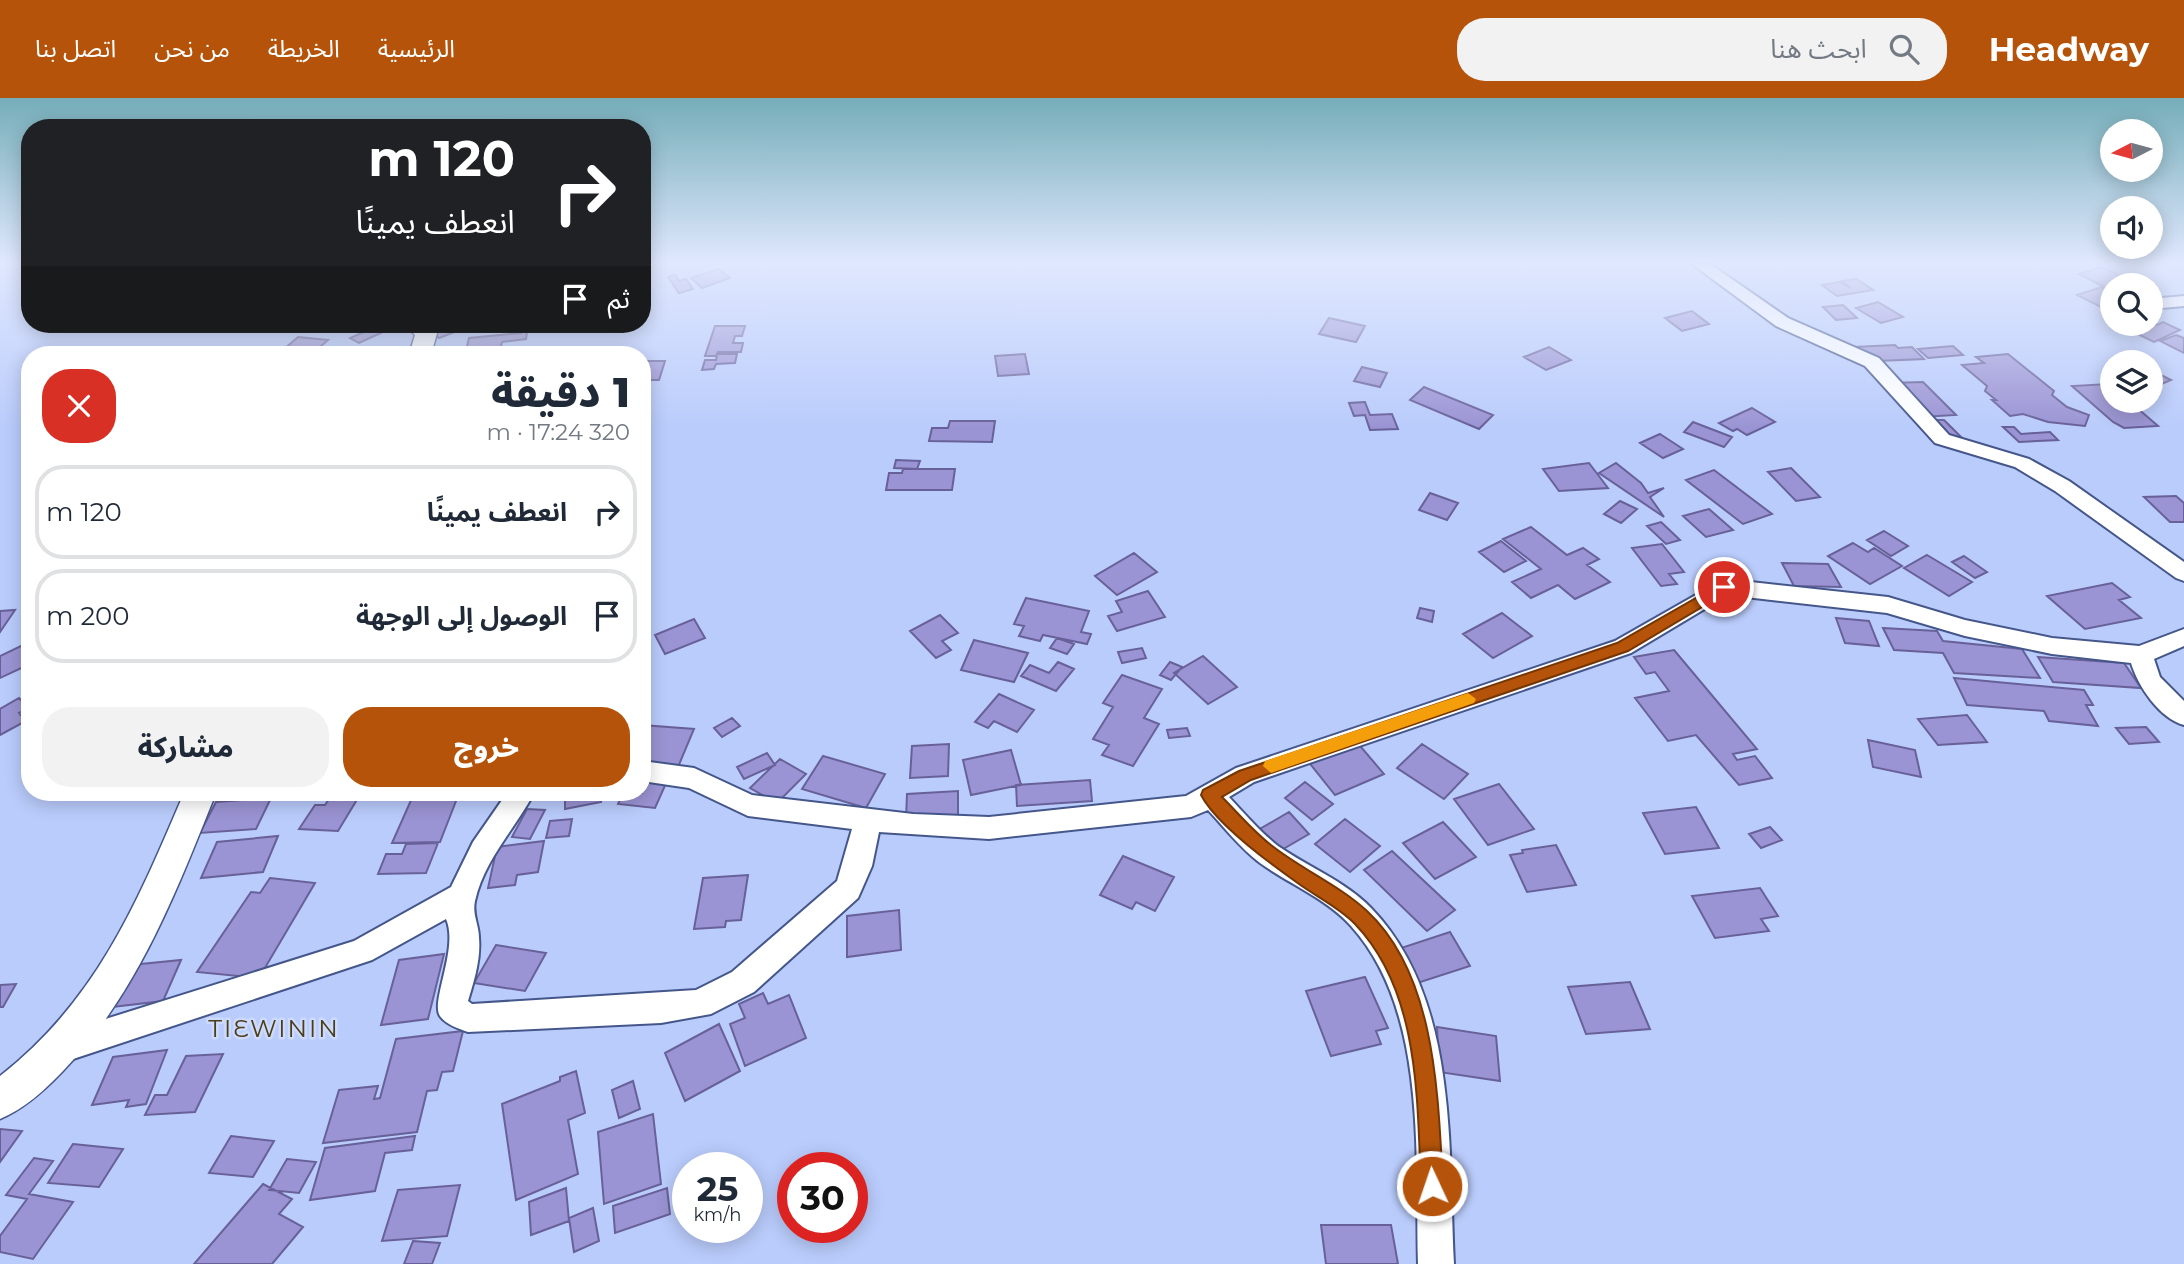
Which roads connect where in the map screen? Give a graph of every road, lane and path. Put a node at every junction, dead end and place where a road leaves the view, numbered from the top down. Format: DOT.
graph roads {
  1 [pos="1777,318"];
  2 [pos="2184,572"];
  3 [pos="2184,637"];
  4 [pos="2141,655"];
  5 [pos="2184,716"];
  6 [pos="651,772"];
  7 [pos="1210,795"];
  8 [pos="197,801"];
  9 [pos="517,801"];
  10 [pos="868,820"];
  11 [pos="460,896"];
  12 [pos="61,1048"];
  13 [pos="0,1100"];
  14 [pos="1436,1264"];
  1 -- 2 [label="street"];
  3 -- 4 [label="street"];
  4 -- 5 [label="street"];
  4 -- 7 [label="street"];
  6 -- 10 [label="street"];
  7 -- 10 [label="street"];
  7 -- 14 [label="street"];
  8 -- 12 [label="street"];
  9 -- 11 [label="street"];
  10 -- 11 [label="street"];
  11 -- 12 [label="street"];
  12 -- 13 [label="street"];
}
